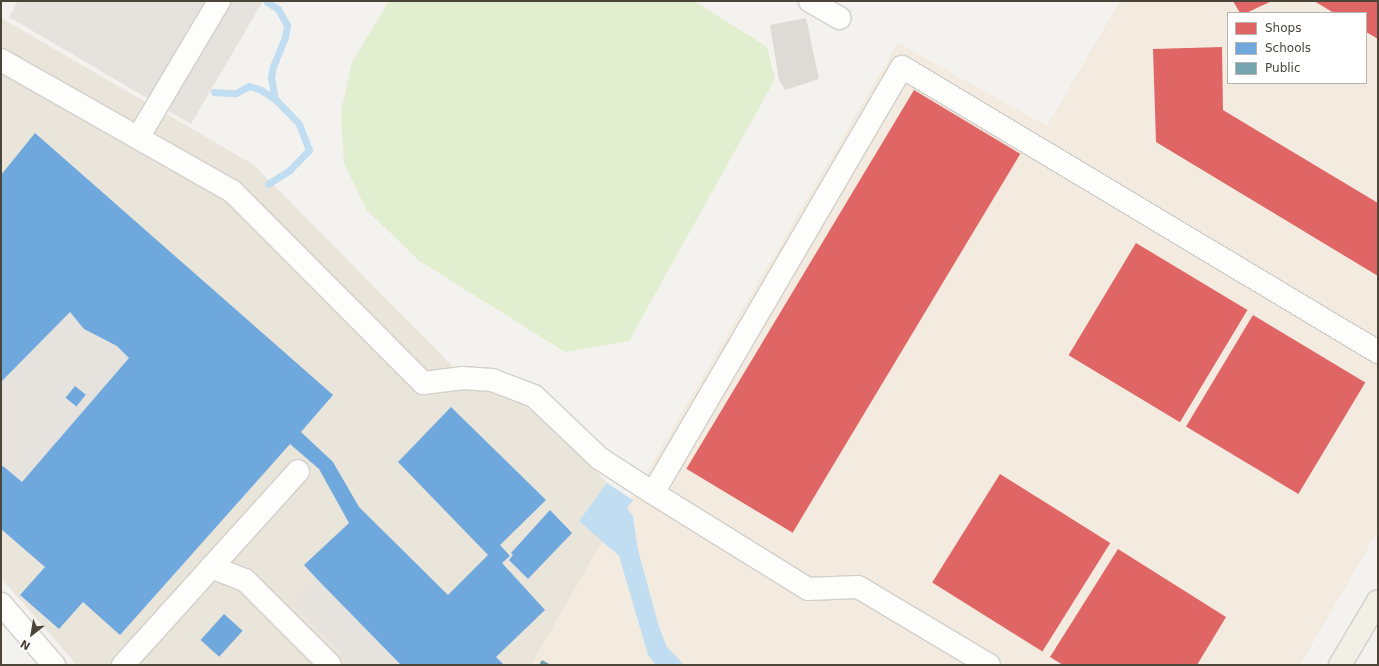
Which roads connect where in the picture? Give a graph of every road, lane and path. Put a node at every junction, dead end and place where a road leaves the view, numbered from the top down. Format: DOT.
graph roads {
  1 [pos="219,1"];
  2 [pos="810,1"];
  3 [pos="839,18"];
  4 [pos="1,60"];
  5 [pos="139,136"];
  6 [pos="1378,352"];
  7 [pos="298,471"];
  8 [pos="653,493"];
  9 [pos="211,567"];
  10 [pos="1378,601"];
  11 [pos="1,604"];
  12 [pos="54,665"];
  13 [pos="123,665"];
  14 [pos="330,665"];
  15 [pos="989,665"];
  16 [pos="1340,665"];
  1 -- 5 [label="lane"];
  2 -- 3 [label="lane"];
  4 -- 5 [label="lane"];
  5 -- 8 [label="lane"];
  6 -- 8 [label="lane"];
  7 -- 9 [label="lane"];
  8 -- 15 [label="lane"];
  9 -- 13 [label="lane"];
  9 -- 14 [label="lane"];
  10 -- 16 [label="main road"];
  11 -- 12 [label="lane"];
}
